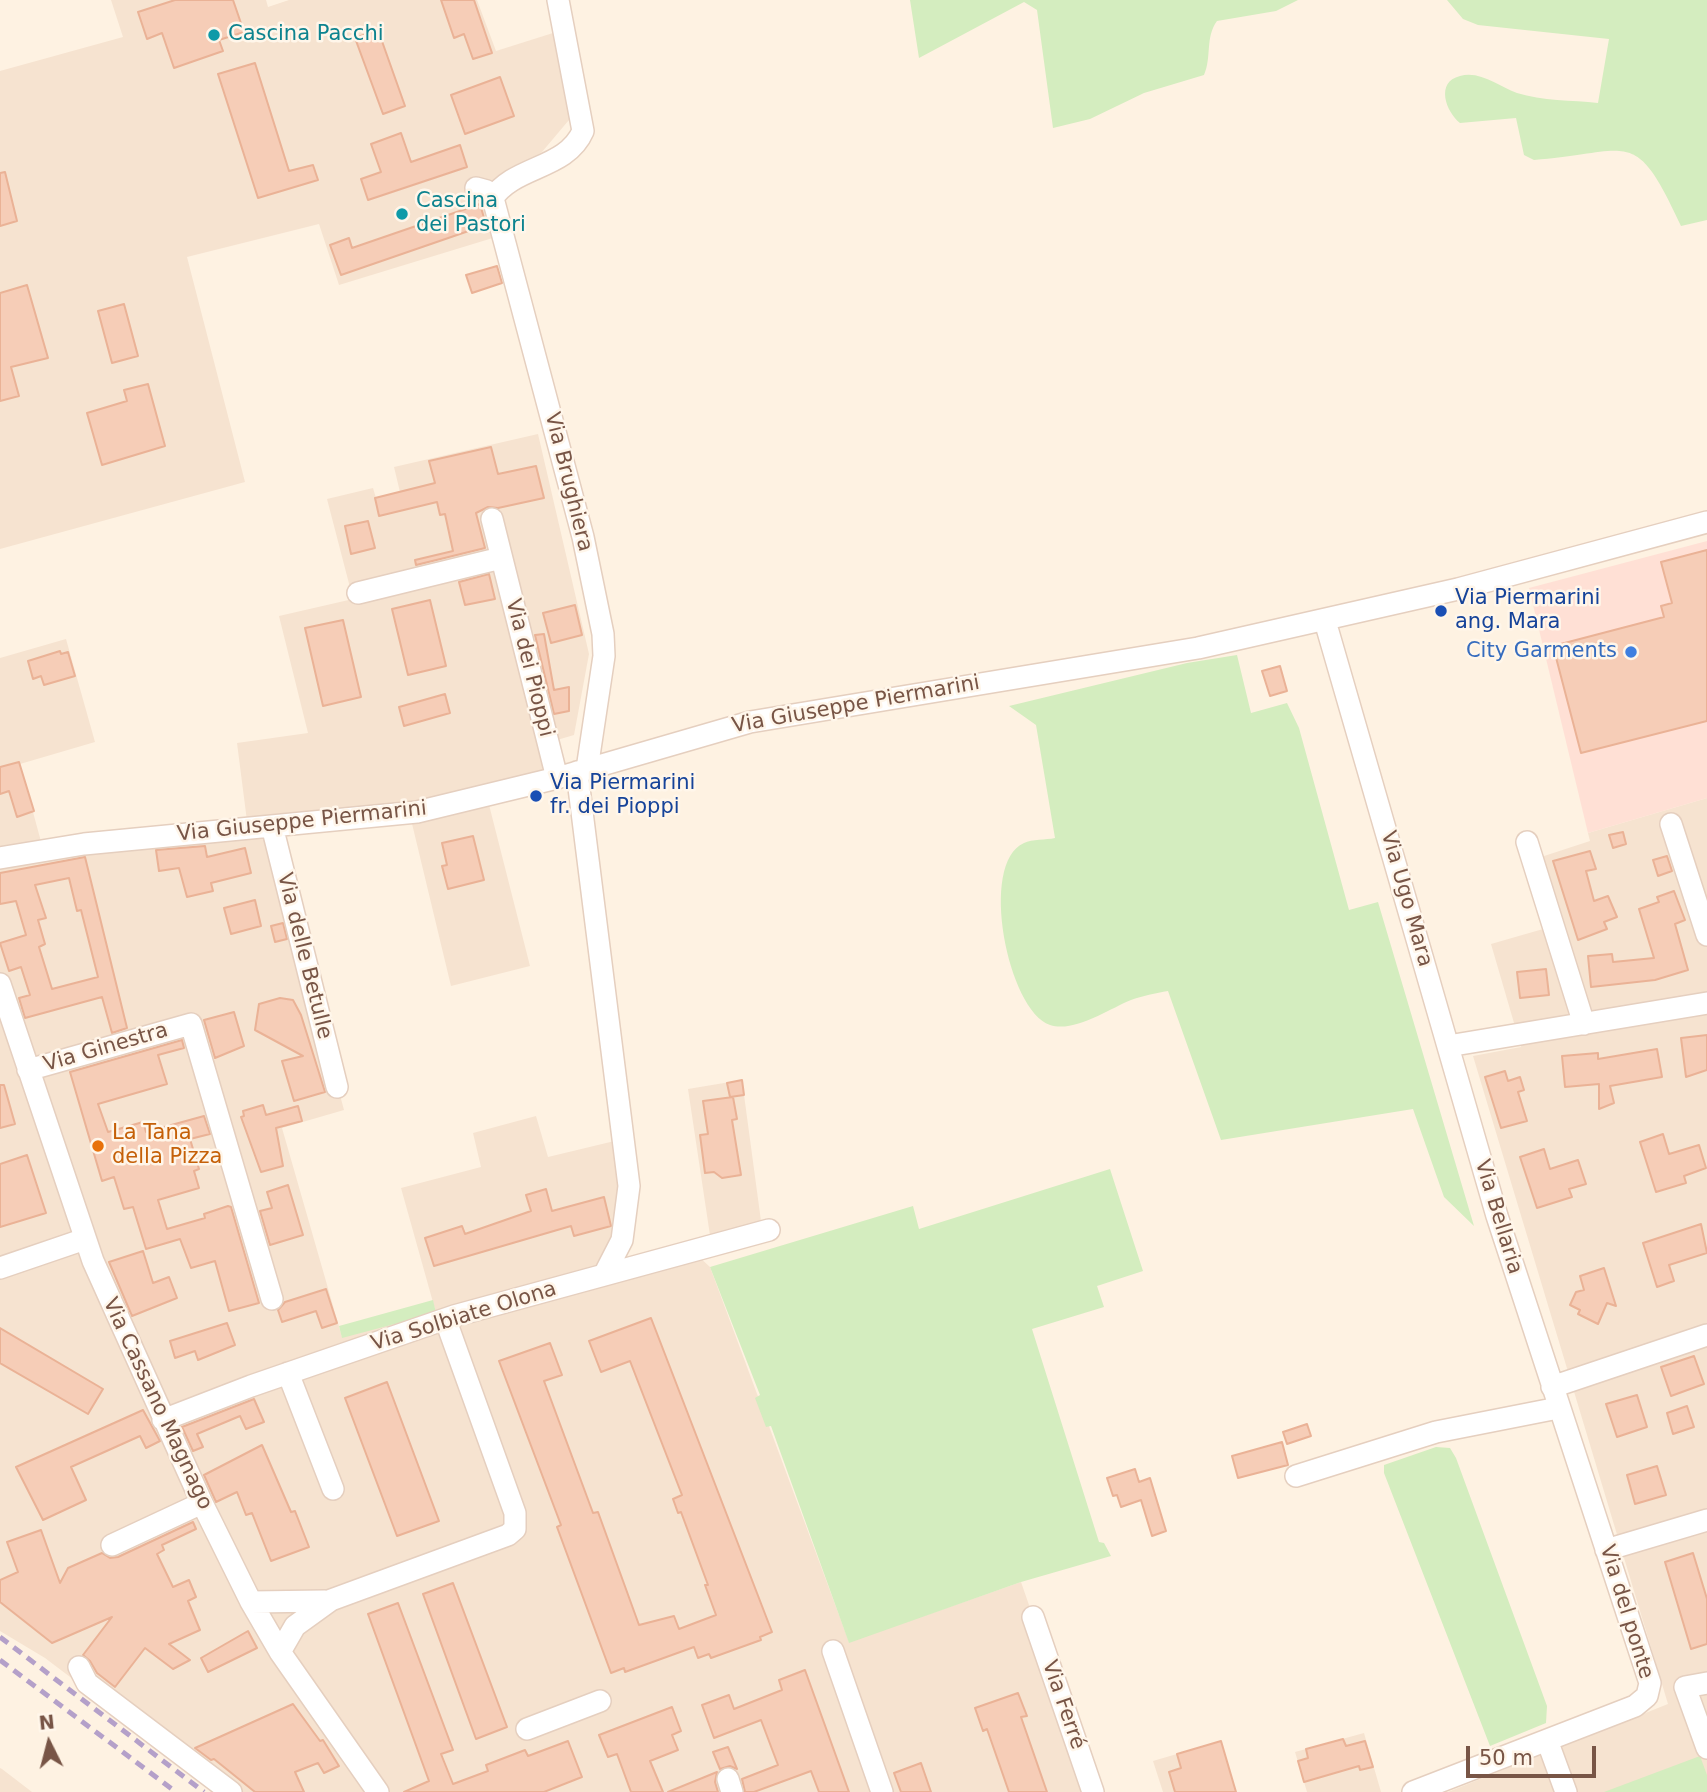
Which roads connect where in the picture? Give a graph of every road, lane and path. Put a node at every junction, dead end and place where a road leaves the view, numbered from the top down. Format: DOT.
graph roads {
  1 [pos="558,0"];
  2 [pos="492,519"];
  3 [pos="1707,523"];
  4 [pos="501,558"];
  5 [pos="358,593"];
  6 [pos="1325,621"];
  7 [pos="574,773"];
  8 [pos="1671,824"];
  9 [pos="272,826"];
  10 [pos="1527,842"];
  11 [pos="0,858"];
  12 [pos="1707,935"];
  13 [pos="0,985"];
  14 [pos="1707,1003"];
  15 [pos="1584,1024"];
  16 [pos="1448,1046"];
  17 [pos="28,1069"];
  18 [pos="337,1087"];
  19 [pos="769,1230"];
  20 [pos="85,1239"];
  21 [pos="0,1268"];
  22 [pos="604,1275"];
  23 [pos="272,1299"];
  24 [pos="446,1321"];
  25 [pos="1707,1335"];
  26 [pos="288,1373"];
  27 [pos="1552,1387"];
  28 [pos="1559,1408"];
  29 [pos="163,1420"];
  30 [pos="1296,1476"];
  31 [pos="333,1489"];
  32 [pos="202,1503"];
  33 [pos="1707,1520"];
  34 [pos="112,1545"];
  35 [pos="1606,1550"];
  36 [pos="331,1600"];
  37 [pos="251,1602"];
  38 [pos="1033,1618"];
  39 [pos="833,1651"];
  40 [pos="280,1652"];
  41 [pos="79,1667"];
  42 [pos="1707,1683"];
  43 [pos="600,1701"];
  44 [pos="527,1729"];
  45 [pos="1547,1740"];
  46 [pos="1707,1748"];
  47 [pos="230,1792"];
  48 [pos="378,1792"];
  49 [pos="882,1792"];
  50 [pos="1093,1792"];
  51 [pos="1415,1792"];
  52 [pos="1566,1792"];
  1 -- 7 [label="street, Via Brughiera"];
  2 -- 4 [label="street, Via dei Pioppi"];
  3 -- 6 [label="street, Via Giuseppe Piermarini"];
  4 -- 5 [label="street"];
  4 -- 7 [label="street, Via dei Pioppi"];
  6 -- 7 [label="street, Via Giuseppe Piermarini"];
  6 -- 16 [label="street, Via Ugo Mara"];
  7 -- 9 [label="street, Via Giuseppe Piermarini"];
  7 -- 22 [label="street"];
  8 -- 12 [label="street"];
  9 -- 11 [label="street, Via Giuseppe Piermarini"];
  9 -- 18 [label="street, Via delle Betulle"];
  10 -- 15 [label="street"];
  13 -- 17 [label="street, Via Cassano Magnago"];
  14 -- 15 [label="street"];
  15 -- 16 [label="street"];
  16 -- 27 [label="street, Via Bellaria"];
  17 -- 20 [label="street, Via Cassano Magnago"];
  17 -- 23 [label="street, Via Ginestra"];
  19 -- 22 [label="street, Via Solbiate Olona"];
  20 -- 21 [label="street"];
  20 -- 29 [label="street, Via Cassano Magnago"];
  22 -- 24 [label="street, Via Solbiate Olona"];
  24 -- 26 [label="street, Via Solbiate Olona"];
  24 -- 36 [label="street"];
  25 -- 27 [label="street"];
  26 -- 29 [label="street, Via Solbiate Olona"];
  26 -- 31 [label="street"];
  27 -- 28 [label="street, Via Bellaria"];
  28 -- 30 [label="street"];
  28 -- 35 [label="street, Via del ponte"];
  29 -- 32 [label="street, Via Cassano Magnago"];
  32 -- 34 [label="street"];
  32 -- 37 [label="street, Via Cassano Magnago"];
  33 -- 35 [label="street"];
  35 -- 45 [label="street, Via del ponte"];
  36 -- 37 [label="street"];
  36 -- 40 [label="street"];
  37 -- 40 [label="street, Via Cassano Magnago"];
  38 -- 50 [label="street, Via Ferré"];
  39 -- 49 [label="street"];
  40 -- 48 [label="street, Via Cassano Magnago"];
  41 -- 47 [label="street"];
  42 -- 46 [label="street, Via del ponte"];
  43 -- 44 [label="street"];
  45 -- 51 [label="street, Via del ponte"];
  45 -- 52 [label="street"];
}
